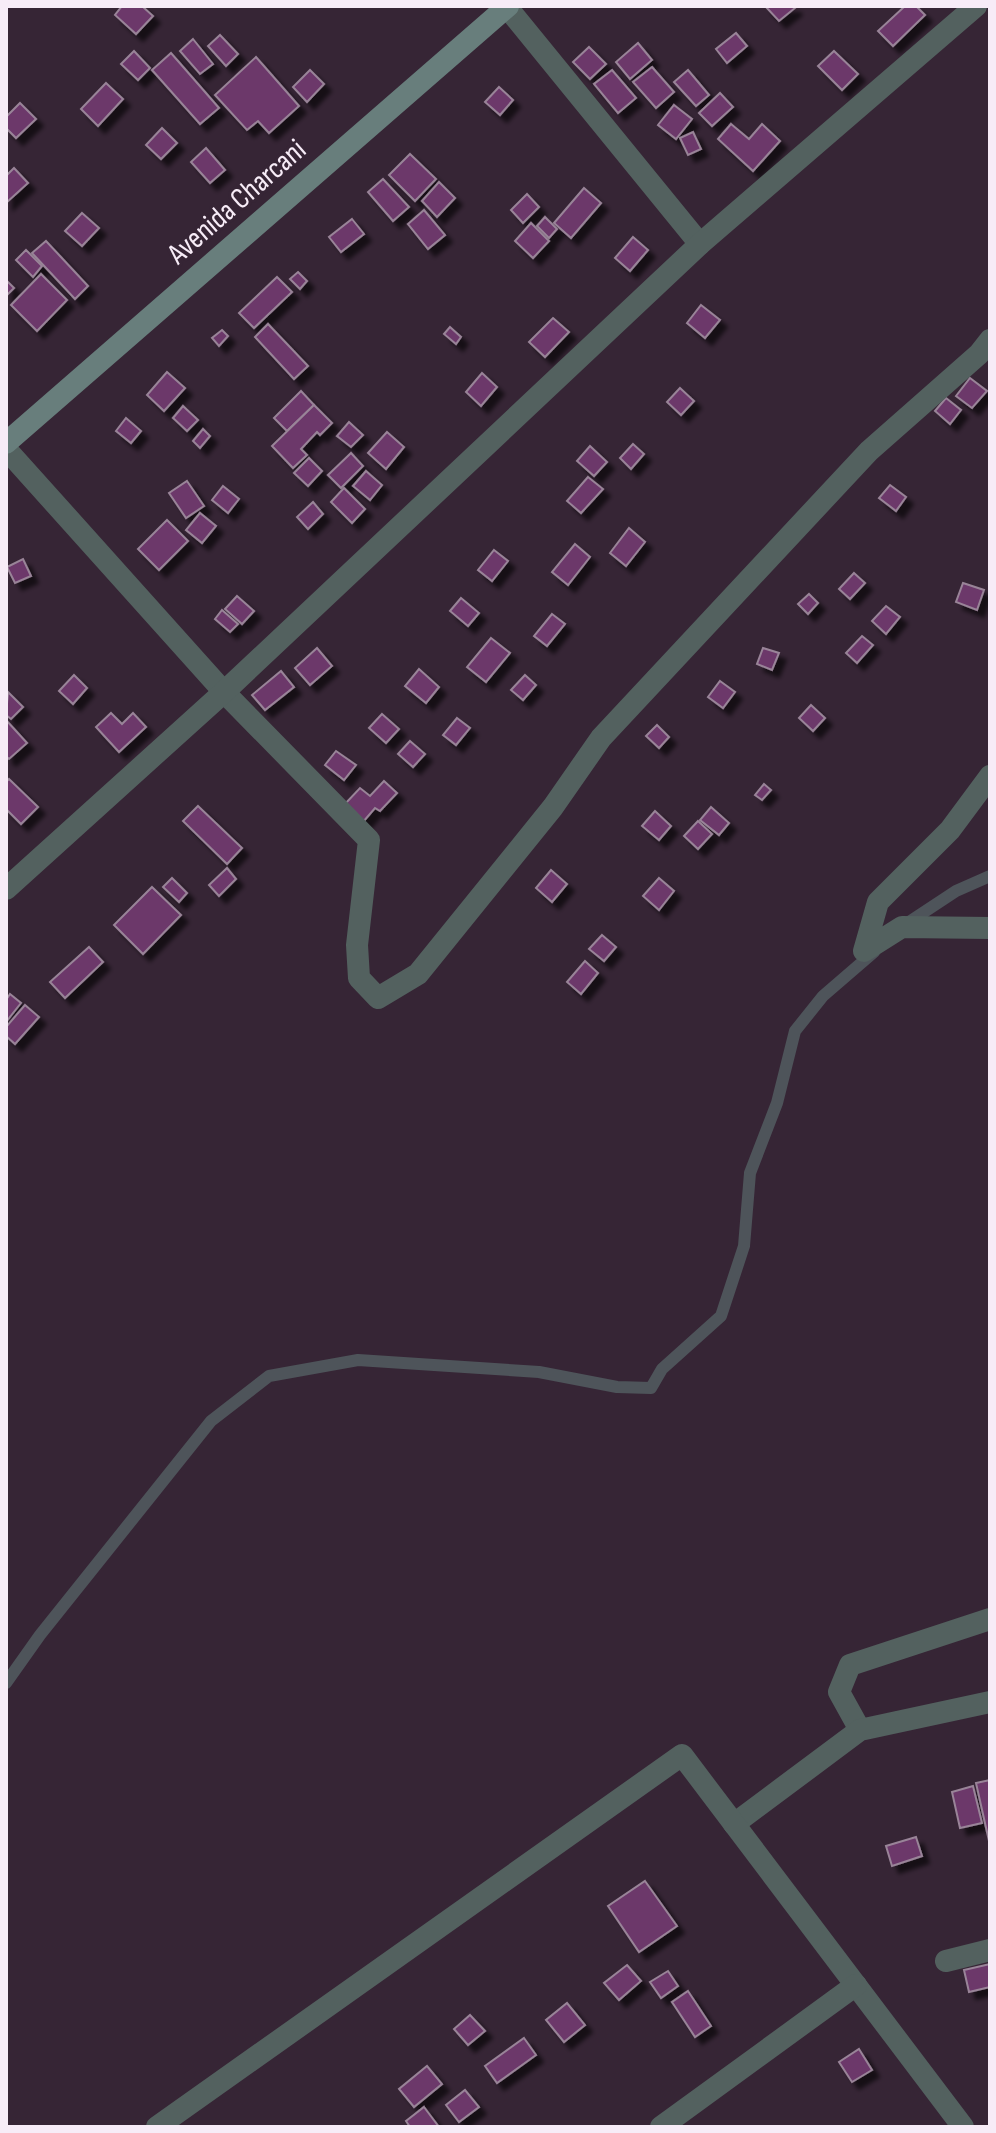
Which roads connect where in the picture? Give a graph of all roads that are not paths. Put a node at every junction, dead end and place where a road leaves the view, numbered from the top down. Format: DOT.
graph roads {
  1 [pos="507,6"];
  2 [pos="976,6"];
  3 [pos="700,244"];
  4 [pos="990,340"];
  5 [pos="6,446"];
  6 [pos="224,692"];
  7 [pos="990,776"];
  8 [pos="6,889"];
  9 [pos="990,928"];
  10 [pos="990,1619"];
  11 [pos="990,1702"];
  12 [pos="860,1730"];
  13 [pos="734,1824"];
  14 [pos="990,1950"];
  15 [pos="946,1961"];
  16 [pos="856,1985"];
  17 [pos="157,2127"];
  18 [pos="661,2127"];
  19 [pos="963,2127"];
  1 -- 3 [label="street"];
  1 -- 5 [label="main road, Avenida Charcani"];
  2 -- 3 [label="street"];
  3 -- 6 [label="street"];
  4 -- 6 [label="street"];
  5 -- 6 [label="street"];
  6 -- 8 [label="street"];
  7 -- 9 [label="street"];
  10 -- 12 [label="street"];
  11 -- 12 [label="street"];
  12 -- 13 [label="street"];
  13 -- 16 [label="street"];
  13 -- 17 [label="street"];
  14 -- 15 [label="street"];
  16 -- 18 [label="street"];
  16 -- 19 [label="street"];
}
